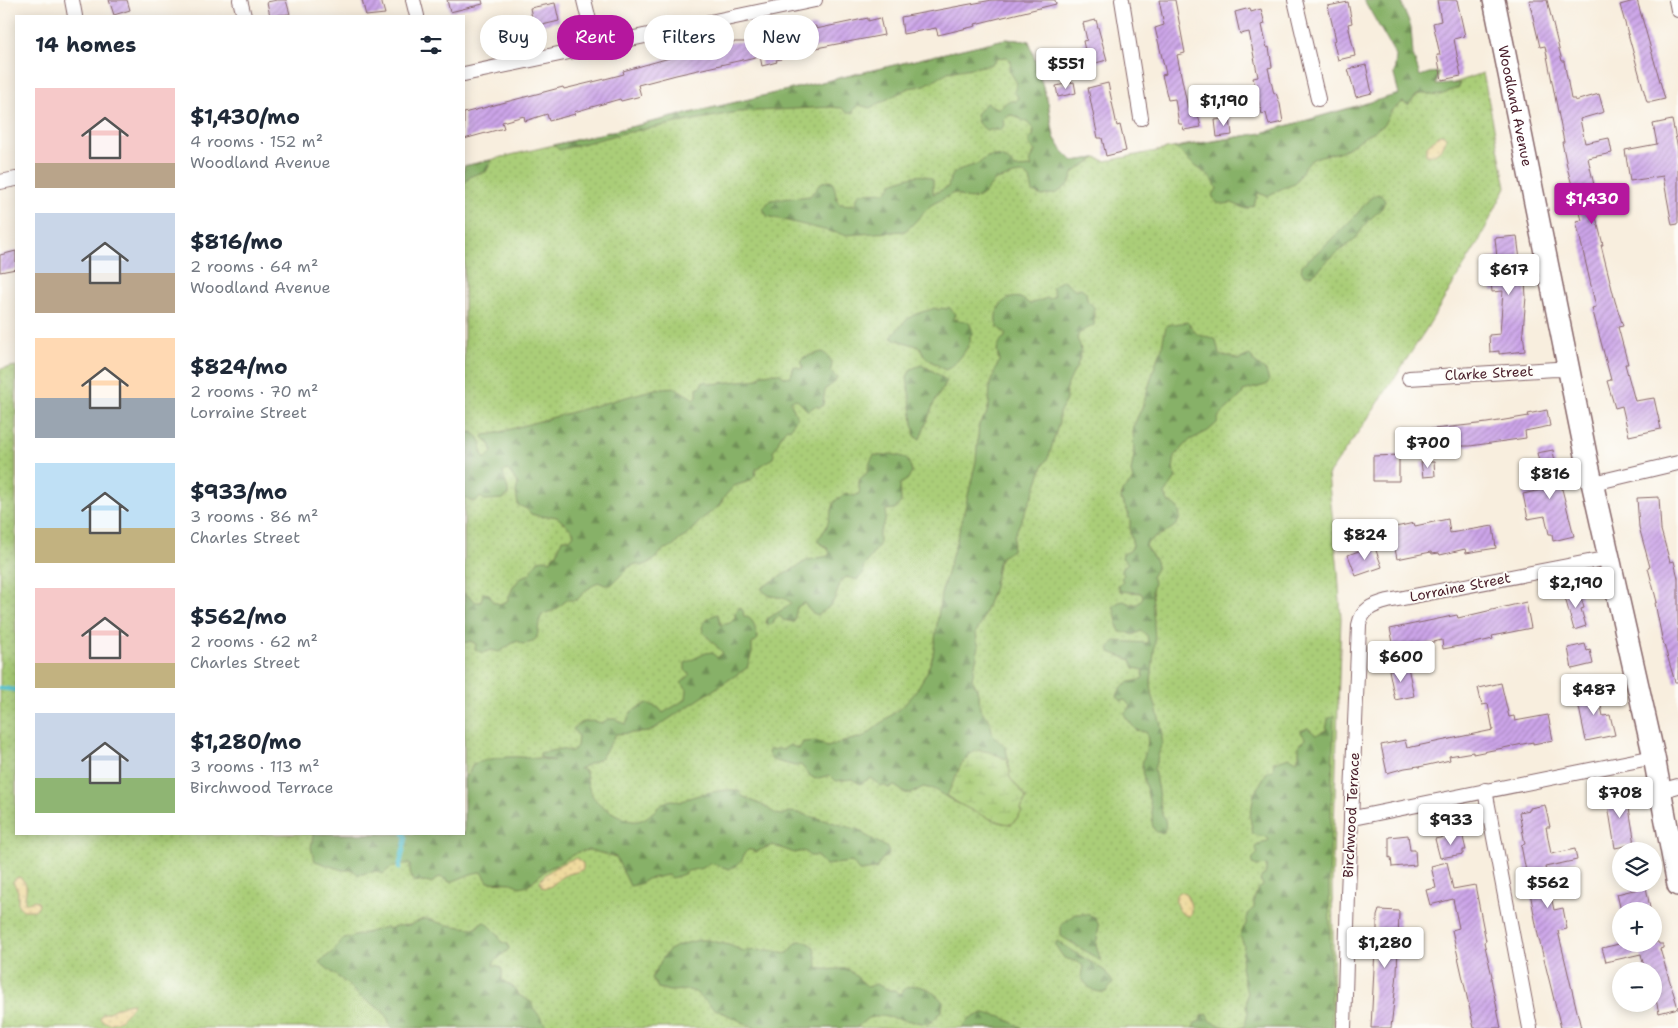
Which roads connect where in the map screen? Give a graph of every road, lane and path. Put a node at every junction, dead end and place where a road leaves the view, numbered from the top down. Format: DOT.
graph roads {
  1 [pos="72,0"];
  2 [pos="240,0"];
  3 [pos="413,0"];
  4 [pos="584,0"];
  5 [pos="815,0"];
  6 [pos="1122,0"];
  7 [pos="1295,0"];
  8 [pos="1494,0"];
  9 [pos="1676,0"];
  10 [pos="1678,10"];
  11 [pos="75,15"];
  12 [pos="244,15"];
  13 [pos="417,15"];
  14 [pos="588,15"];
  15 [pos="634,37"];
  16 [pos="557,53"];
  17 [pos="465,74"];
  18 [pos="1318,99"];
  19 [pos="1141,118"];
  20 [pos="15,179"];
  21 [pos="0,182"];
  22 [pos="1569,370"];
  23 [pos="1409,378"];
  24 [pos="1678,463"];
  25 [pos="1594,483"];
  26 [pos="1609,558"];
  27 [pos="1371,606"];
  28 [pos="1654,757"];
  29 [pos="1669,789"];
  30 [pos="1484,790"];
  31 [pos="1351,816"];
  32 [pos="1678,885"];
  33 [pos="1344,1028"];
  34 [pos="1530,1028"];
  1 -- 11 [label="street"];
  2 -- 12 [label="street"];
  3 -- 13 [label="street"];
  4 -- 14 [label="street"];
  5 -- 15 [label="street"];
  6 -- 19 [label="street"];
  7 -- 18 [label="street"];
  8 -- 22 [label="main road, Woodland Avenue"];
  9 -- 10 [label="street"];
  16 -- 17 [label="street"];
  20 -- 21 [label="street"];
  22 -- 23 [label="street, Clarke Street"];
  22 -- 25 [label="main road, Woodland Avenue"];
  24 -- 25 [label="street"];
  25 -- 26 [label="main road, Woodland Avenue"];
  26 -- 27 [label="street, Lorraine Street"];
  26 -- 28 [label="main road, Woodland Avenue"];
  27 -- 31 [label="street, Birchwood Terrace"];
  28 -- 29 [label="main road, Woodland Avenue"];
  28 -- 30 [label="street"];
  29 -- 32 [label="main road, Woodland Avenue"];
  30 -- 31 [label="street"];
  30 -- 34 [label="street"];
  31 -- 33 [label="street, Birchwood Terrace"];
}
